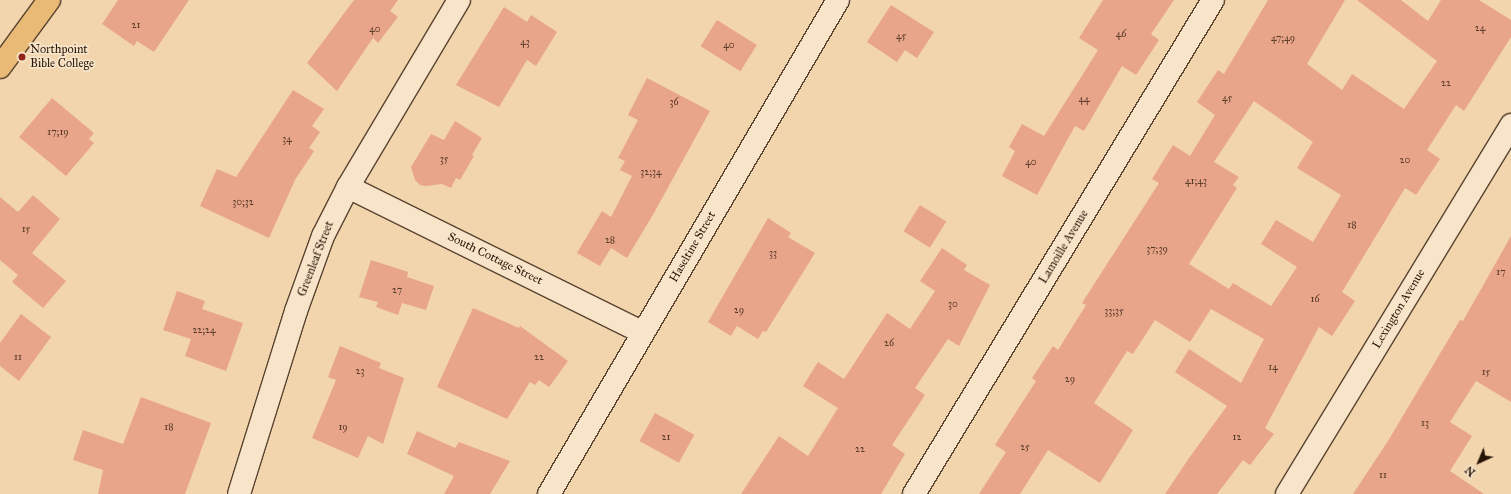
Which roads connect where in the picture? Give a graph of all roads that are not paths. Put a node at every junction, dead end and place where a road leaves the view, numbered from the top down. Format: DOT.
graph roads {
  1 [pos="49,0"];
  2 [pos="459,0"];
  3 [pos="838,0"];
  4 [pos="1213,0"];
  5 [pos="0,67"];
  6 [pos="1511,125"];
  7 [pos="348,187"];
  8 [pos="642,332"];
  9 [pos="239,494"];
  10 [pos="549,494"];
  11 [pos="914,494"];
  12 [pos="1287,494"];
  1 -- 5 [label="main road"];
  2 -- 7 [label="street, Greenleaf Street"];
  3 -- 8 [label="street, Haseltine Street"];
  4 -- 11 [label="street, Lamoille Avenue"];
  6 -- 12 [label="street, Lexington Avenue"];
  7 -- 8 [label="street, South Cottage Street"];
  7 -- 9 [label="street, Greenleaf Street"];
  8 -- 10 [label="street, Haseltine Street"];
}
